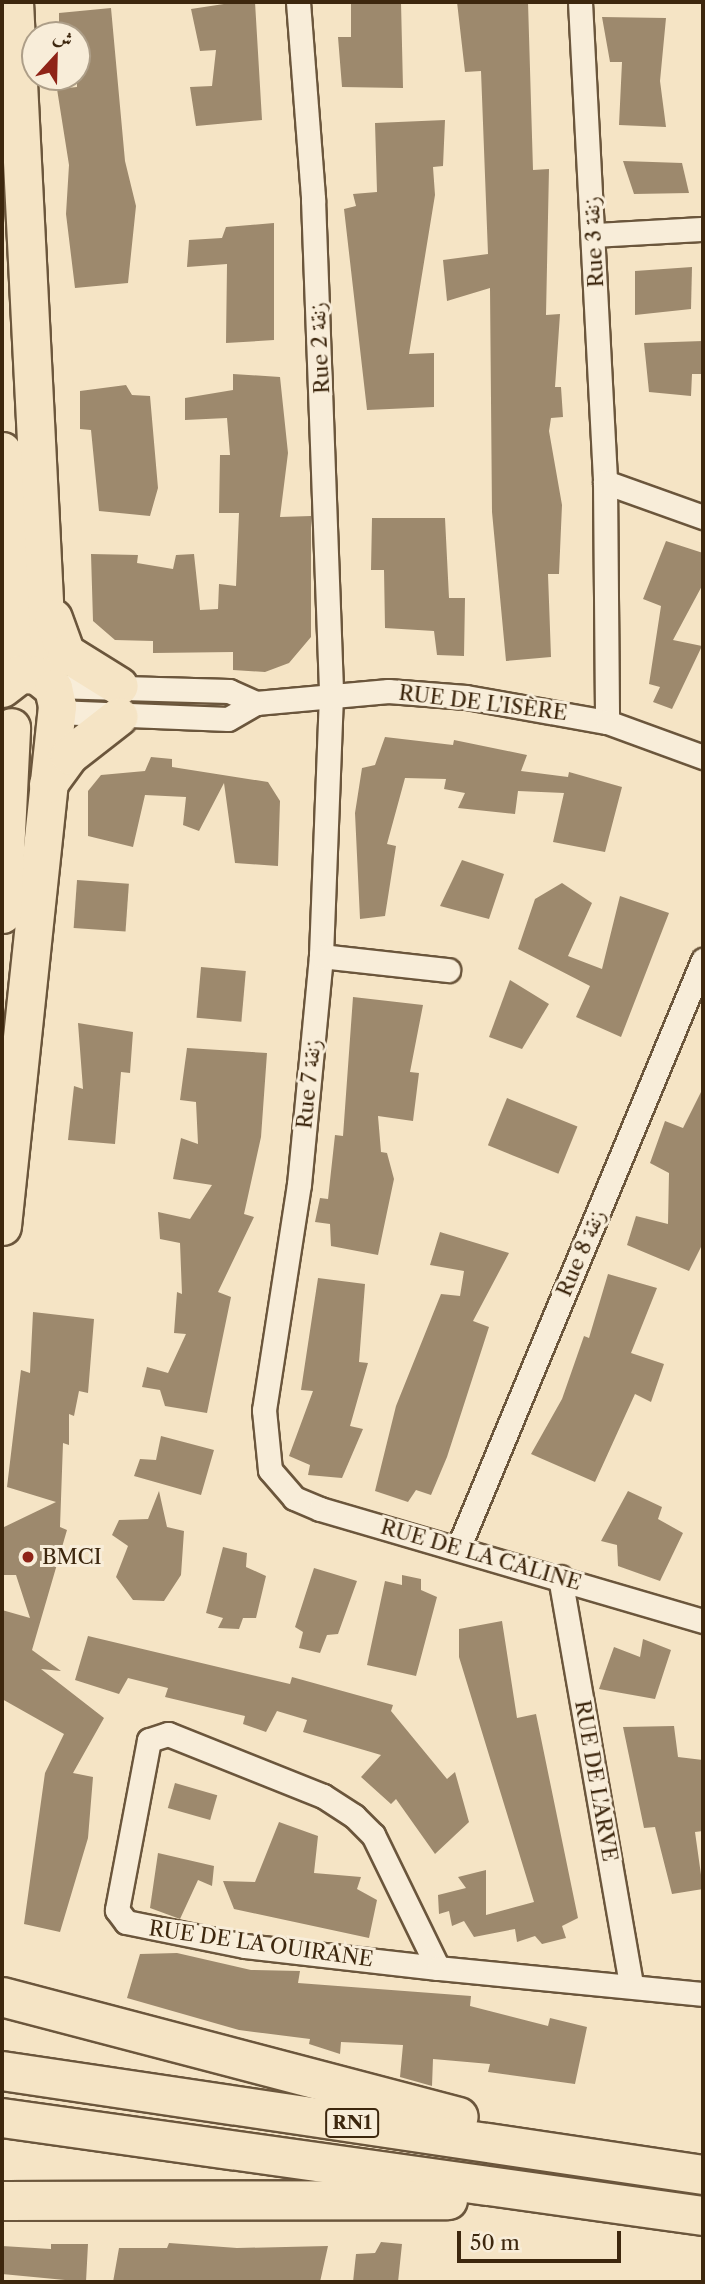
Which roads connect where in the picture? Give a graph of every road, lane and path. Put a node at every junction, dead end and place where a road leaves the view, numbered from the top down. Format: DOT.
graph roads {
  1 [pos="14,2"];
  2 [pos="299,2"];
  3 [pos="580,2"];
  4 [pos="703,229"];
  5 [pos="594,235"];
  6 [pos="2,451"];
  7 [pos="604,482"];
  8 [pos="703,517"];
  9 [pos="48,603"];
  10 [pos="5,612"];
  11 [pos="37,694"];
  12 [pos="331,695"];
  13 [pos="119,701"];
  14 [pos="6,722"];
  15 [pos="607,722"];
  16 [pos="703,757"];
  17 [pos="6,776"];
  18 [pos="48,784"];
  19 [pos="2,914"];
  20 [pos="321,957"];
  21 [pos="703,960"];
  22 [pos="448,970"];
  23 [pos="2,1226"];
  24 [pos="270,1470"];
  25 [pos="459,1546"];
  26 [pos="560,1577"];
  27 [pos="703,1621"];
  28 [pos="438,1968"];
  29 [pos="631,1985"];
  30 [pos="703,1994"];
  31 [pos="2,1997"];
  32 [pos="2,2071"];
  33 [pos="2,2118"];
  34 [pos="646,2167"];
  35 [pos="703,2175"];
  36 [pos="567,2198"];
  37 [pos="2,2201"];
  38 [pos="703,2216"];
  1 -- 9 [label="main road"];
  2 -- 12 [label="street, Rue 2 زنقة"];
  3 -- 5 [label="street, Rue 3 زنقة"];
  4 -- 5 [label="street"];
  5 -- 7 [label="street, Rue 3 زنقة"];
  6 -- 10 [label="main road"];
  7 -- 8 [label="street"];
  7 -- 15 [label="street, Rue 3 زنقة"];
  9 -- 11 [label="main road"];
  9 -- 13 [label="main road"];
  10 -- 11 [label="main road"];
  11 -- 13 [label="street, RUE DE L'ISÈRE"];
  11 -- 14 [label="main road"];
  11 -- 18 [label="main road"];
  12 -- 13 [label="street, RUE DE L'ISÈRE"];
  12 -- 15 [label="street, RUE DE L'ISÈRE"];
  12 -- 20 [label="street, Rue 7 زنقة"];
  13 -- 18 [label="main road"];
  14 -- 17 [label="main road"];
  15 -- 16 [label="street, RUE DE L'ISÈRE"];
  17 -- 19 [label="main road"];
  18 -- 23 [label="main road"];
  20 -- 22 [label="street"];
  20 -- 24 [label="street, Rue 7 زنقة"];
  21 -- 25 [label="street, Rue 8 زنقة"];
  24 -- 25 [label="street, RUE DE LA CALINE"];
  25 -- 26 [label="street, RUE DE LA CALINE"];
  26 -- 27 [label="street, RUE DE LA CALINE"];
  26 -- 29 [label="street, RUE DE L'ARVE"];
  28 -- 28 [label="street, RUE DE LA OUIRANE"];
  28 -- 29 [label="street, RUE DE LA OUIRANE"];
  29 -- 30 [label="street, RUE DE LA OUIRANE"];
  31 -- 34 [label="highway"];
  32 -- 34 [label="highway, RN1"];
  33 -- 36 [label="highway, RN1"];
  34 -- 35 [label="highway, RN1"];
  36 -- 37 [label="highway"];
  36 -- 38 [label="highway, RN1"];
}
